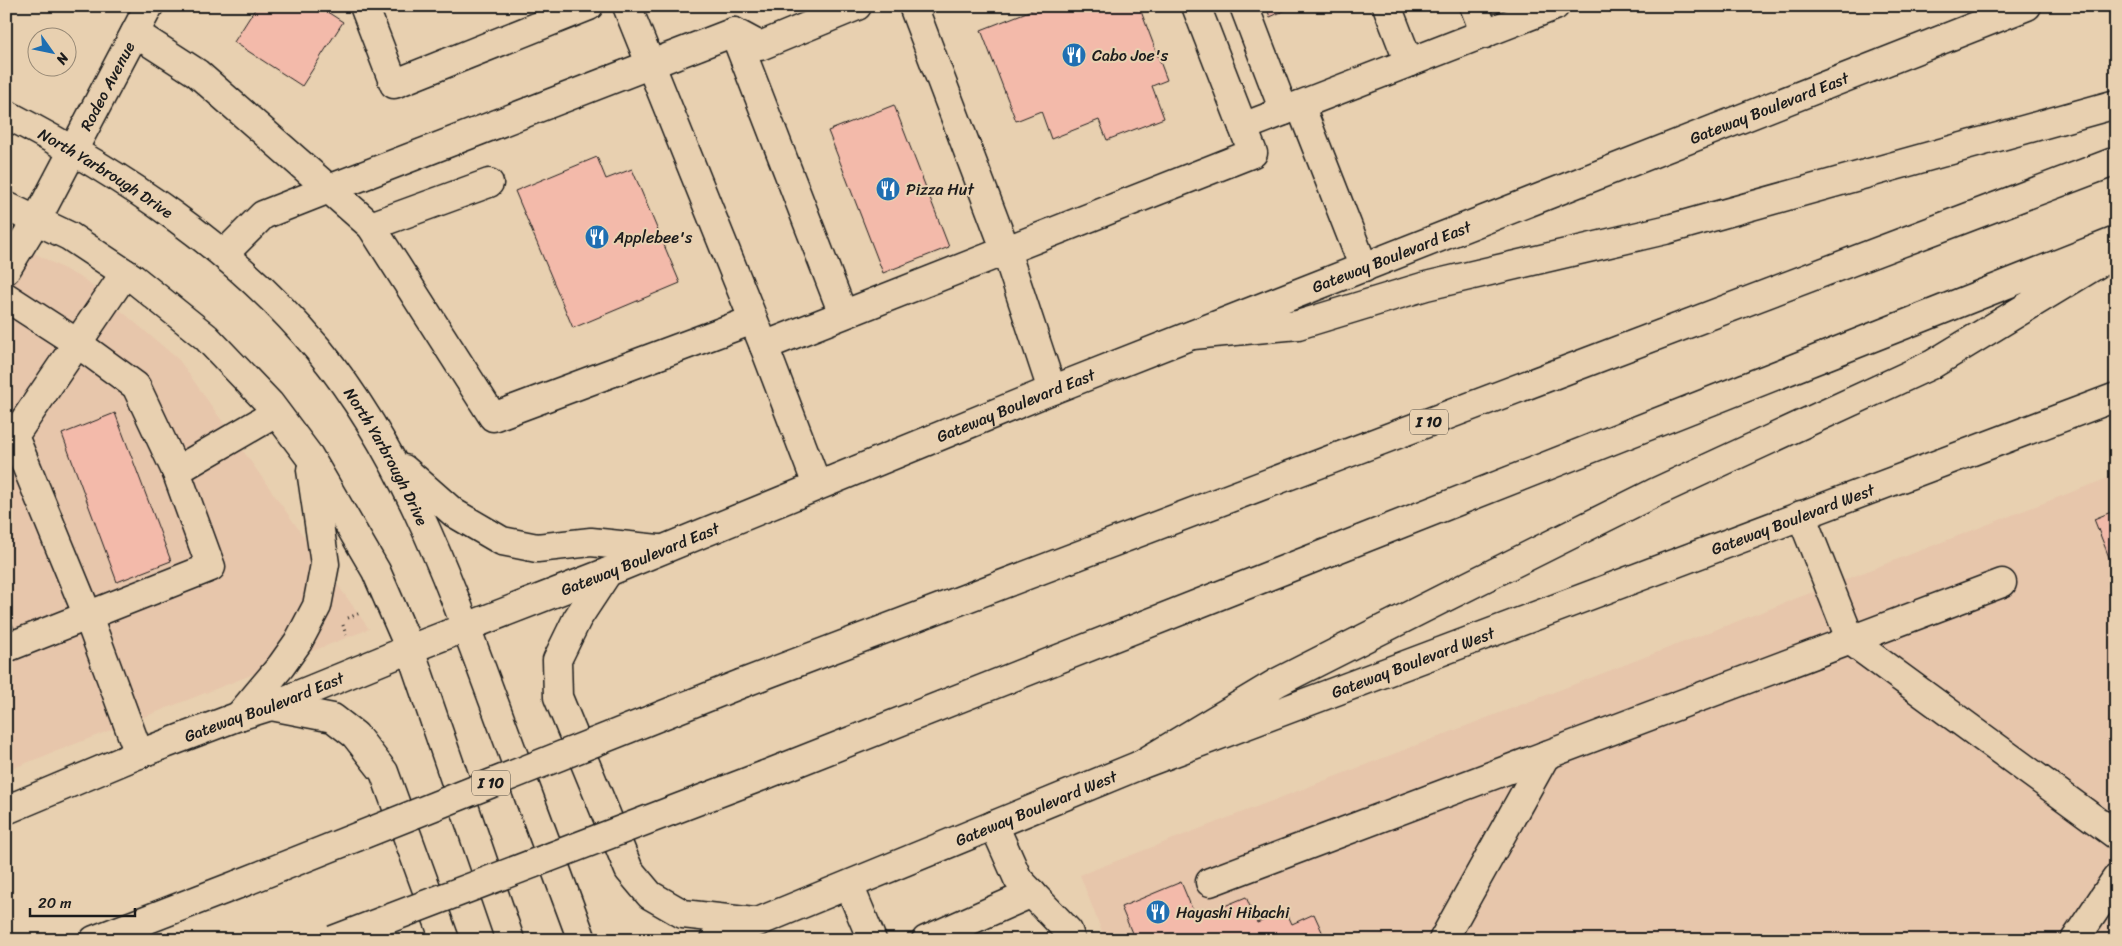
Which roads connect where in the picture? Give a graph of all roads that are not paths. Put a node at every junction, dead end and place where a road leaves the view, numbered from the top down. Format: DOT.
graph roads {
  1 [pos="149,6"];
  2 [pos="364,6"];
  3 [pos="589,6"];
  4 [pos="627,6"];
  5 [pos="857,6"];
  6 [pos="913,6"];
  7 [pos="1196,6"];
  8 [pos="1244,6"];
  9 [pos="1387,6"];
  10 [pos="1474,6"];
  11 [pos="1555,6"];
  12 [pos="2027,6"];
  13 [pos="734,32"];
  14 [pos="134,34"];
  15 [pos="1485,34"];
  16 [pos="1409,63"];
  17 [pos="650,65"];
  18 [pos="2116,104"];
  19 [pos="1292,108"];
  20 [pos="6,114"];
  21 [pos="1243,127"];
  22 [pos="74,151"];
  23 [pos="2116,160"];
  24 [pos="489,182"];
  25 [pos="329,189"];
  26 [pos="6,206"];
  27 [pos="37,220"];
  28 [pos="371,226"];
  29 [pos="2116,240"];
  30 [pos="1006,251"];
  31 [pos="2116,253"];
  32 [pos="224,254"];
  33 [pos="1364,268"];
  34 [pos="6,270"];
  35 [pos="125,273"];
  36 [pos="6,297"];
  37 [pos="843,314"];
  38 [pos="753,320"];
  39 [pos="1193,335"];
  40 [pos="77,343"];
  41 [pos="764,346"];
  42 [pos="1052,390"];
  43 [pos="2116,397"];
  44 [pos="276,413"];
  45 [pos="309,456"];
  46 [pos="392,459"];
  47 [pos="176,471"];
  48 [pos="817,485"];
  49 [pos="1801,515"];
  50 [pos="660,549"];
  51 [pos="608,572"];
  52 [pos="2002,583"];
  53 [pos="88,616"];
  54 [pos="466,627"];
  55 [pos="1850,641"];
  56 [pos="6,648"];
  57 [pos="410,649"];
  58 [pos="271,706"];
  59 [pos="240,716"];
  60 [pos="139,754"];
  61 [pos="1546,755"];
  62 [pos="1140,765"];
  63 [pos="6,810"];
  64 [pos="994,825"];
  65 [pos="2116,835"];
  66 [pos="2116,880"];
  67 [pos="1210,882"];
  68 [pos="849,885"];
  69 [pos="1032,893"];
  70 [pos="758,923"];
  71 [pos="721,938"];
  72 [pos="94,940"];
  73 [pos="333,940"];
  74 [pos="445,940"];
  75 [pos="510,940"];
  76 [pos="582,940"];
  77 [pos="872,940"];
  78 [pos="926,940"];
  79 [pos="1071,940"];
  80 [pos="1443,940"];
  81 [pos="2075,940"];
  1 -- 14 [label="main road, Rodeo Avenue"];
  2 -- 3 [label="main road"];
  4 -- 17 [label="main road"];
  5 -- 13 [label="main road"];
  6 -- 30 [label="main road"];
  7 -- 21 [label="main road"];
  8 -- 19 [label="main road"];
  9 -- 16 [label="main road"];
  10 -- 15 [label="main road"];
  11 -- 15 [label="main road"];
  12 -- 33 [label="main road, Gateway Boulevard East"];
  13 -- 17 [label="main road"];
  13 -- 37 [label="main road"];
  14 -- 22 [label="main road, Rodeo Avenue"];
  14 -- 25 [label="main road"];
  15 -- 16 [label="main road"];
  16 -- 19 [label="main road"];
  17 -- 25 [label="main road"];
  17 -- 38 [label="main road"];
  18 -- 39 [label="main road"];
  19 -- 21 [label="main road"];
  19 -- 33 [label="main road"];
  20 -- 22 [label="main road, North Yarbrough Drive"];
  21 -- 30 [label="main road"];
  22 -- 27 [label="main road, Rodeo Avenue"];
  22 -- 32 [label="main road, North Yarbrough Drive"];
  23 -- 72 [label="main road, I 10, bridge"];
  24 -- 28 [label="main road"];
  25 -- 28 [label="main road"];
  25 -- 32 [label="main road"];
  26 -- 27 [label="main road"];
  27 -- 34 [label="main road, Rodeo Avenue"];
  27 -- 35 [label="main road"];
  28 -- 38 [label="main road"];
  29 -- 73 [label="main road, bridge"];
  30 -- 37 [label="main road"];
  30 -- 42 [label="main road"];
  31 -- 62 [label="main road"];
  32 -- 46 [label="main road, North Yarbrough Drive"];
  33 -- 39 [label="main road, Gateway Boulevard East"];
  35 -- 40 [label="main road"];
  35 -- 44 [label="main road"];
  36 -- 40 [label="main road"];
  37 -- 41 [label="main road"];
  38 -- 41 [label="main road"];
  39 -- 42 [label="main road, Gateway Boulevard East"];
  40 -- 47 [label="main road"];
  40 -- 53 [label="main road"];
  41 -- 48 [label="main road"];
  42 -- 48 [label="main road, Gateway Boulevard East"];
  43 -- 49 [label="main road, Gateway Boulevard West"];
  44 -- 45 [label="main road"];
  44 -- 47 [label="main road"];
  45 -- 57 [label="main road"];
  45 -- 59 [label="main road"];
  46 -- 50 [label="main road"];
  46 -- 54 [label="main road, North Yarbrough Drive"];
  47 -- 53 [label="main road"];
  48 -- 50 [label="main road, Gateway Boulevard East"];
  49 -- 55 [label="main road"];
  49 -- 62 [label="main road, Gateway Boulevard West"];
  50 -- 51 [label="main road, Gateway Boulevard East"];
  51 -- 54 [label="main road, Gateway Boulevard East"];
  51 -- 70 [label="main road"];
  52 -- 55 [label="main road"];
  53 -- 56 [label="main road"];
  53 -- 60 [label="main road"];
  54 -- 57 [label="main road, Gateway Boulevard East"];
  54 -- 76 [label="main road, North Yarbrough Drive"];
  55 -- 61 [label="main road"];
  55 -- 65 [label="main road"];
  57 -- 58 [label="main road, Gateway Boulevard East"];
  57 -- 75 [label="main road"];
  58 -- 59 [label="main road, Gateway Boulevard East"];
  58 -- 74 [label="main road"];
  59 -- 60 [label="main road, Gateway Boulevard East"];
  60 -- 63 [label="main road, Gateway Boulevard East"];
  61 -- 67 [label="main road"];
  61 -- 80 [label="main road"];
  62 -- 64 [label="main road, Gateway Boulevard West"];
  64 -- 68 [label="main road, Gateway Boulevard West"];
  64 -- 69 [label="main road"];
  66 -- 81 [label="main road"];
  68 -- 70 [label="main road, Gateway Boulevard West"];
  68 -- 77 [label="main road"];
  69 -- 78 [label="main road"];
  69 -- 79 [label="main road"];
  70 -- 71 [label="main road, Gateway Boulevard West"];
}
